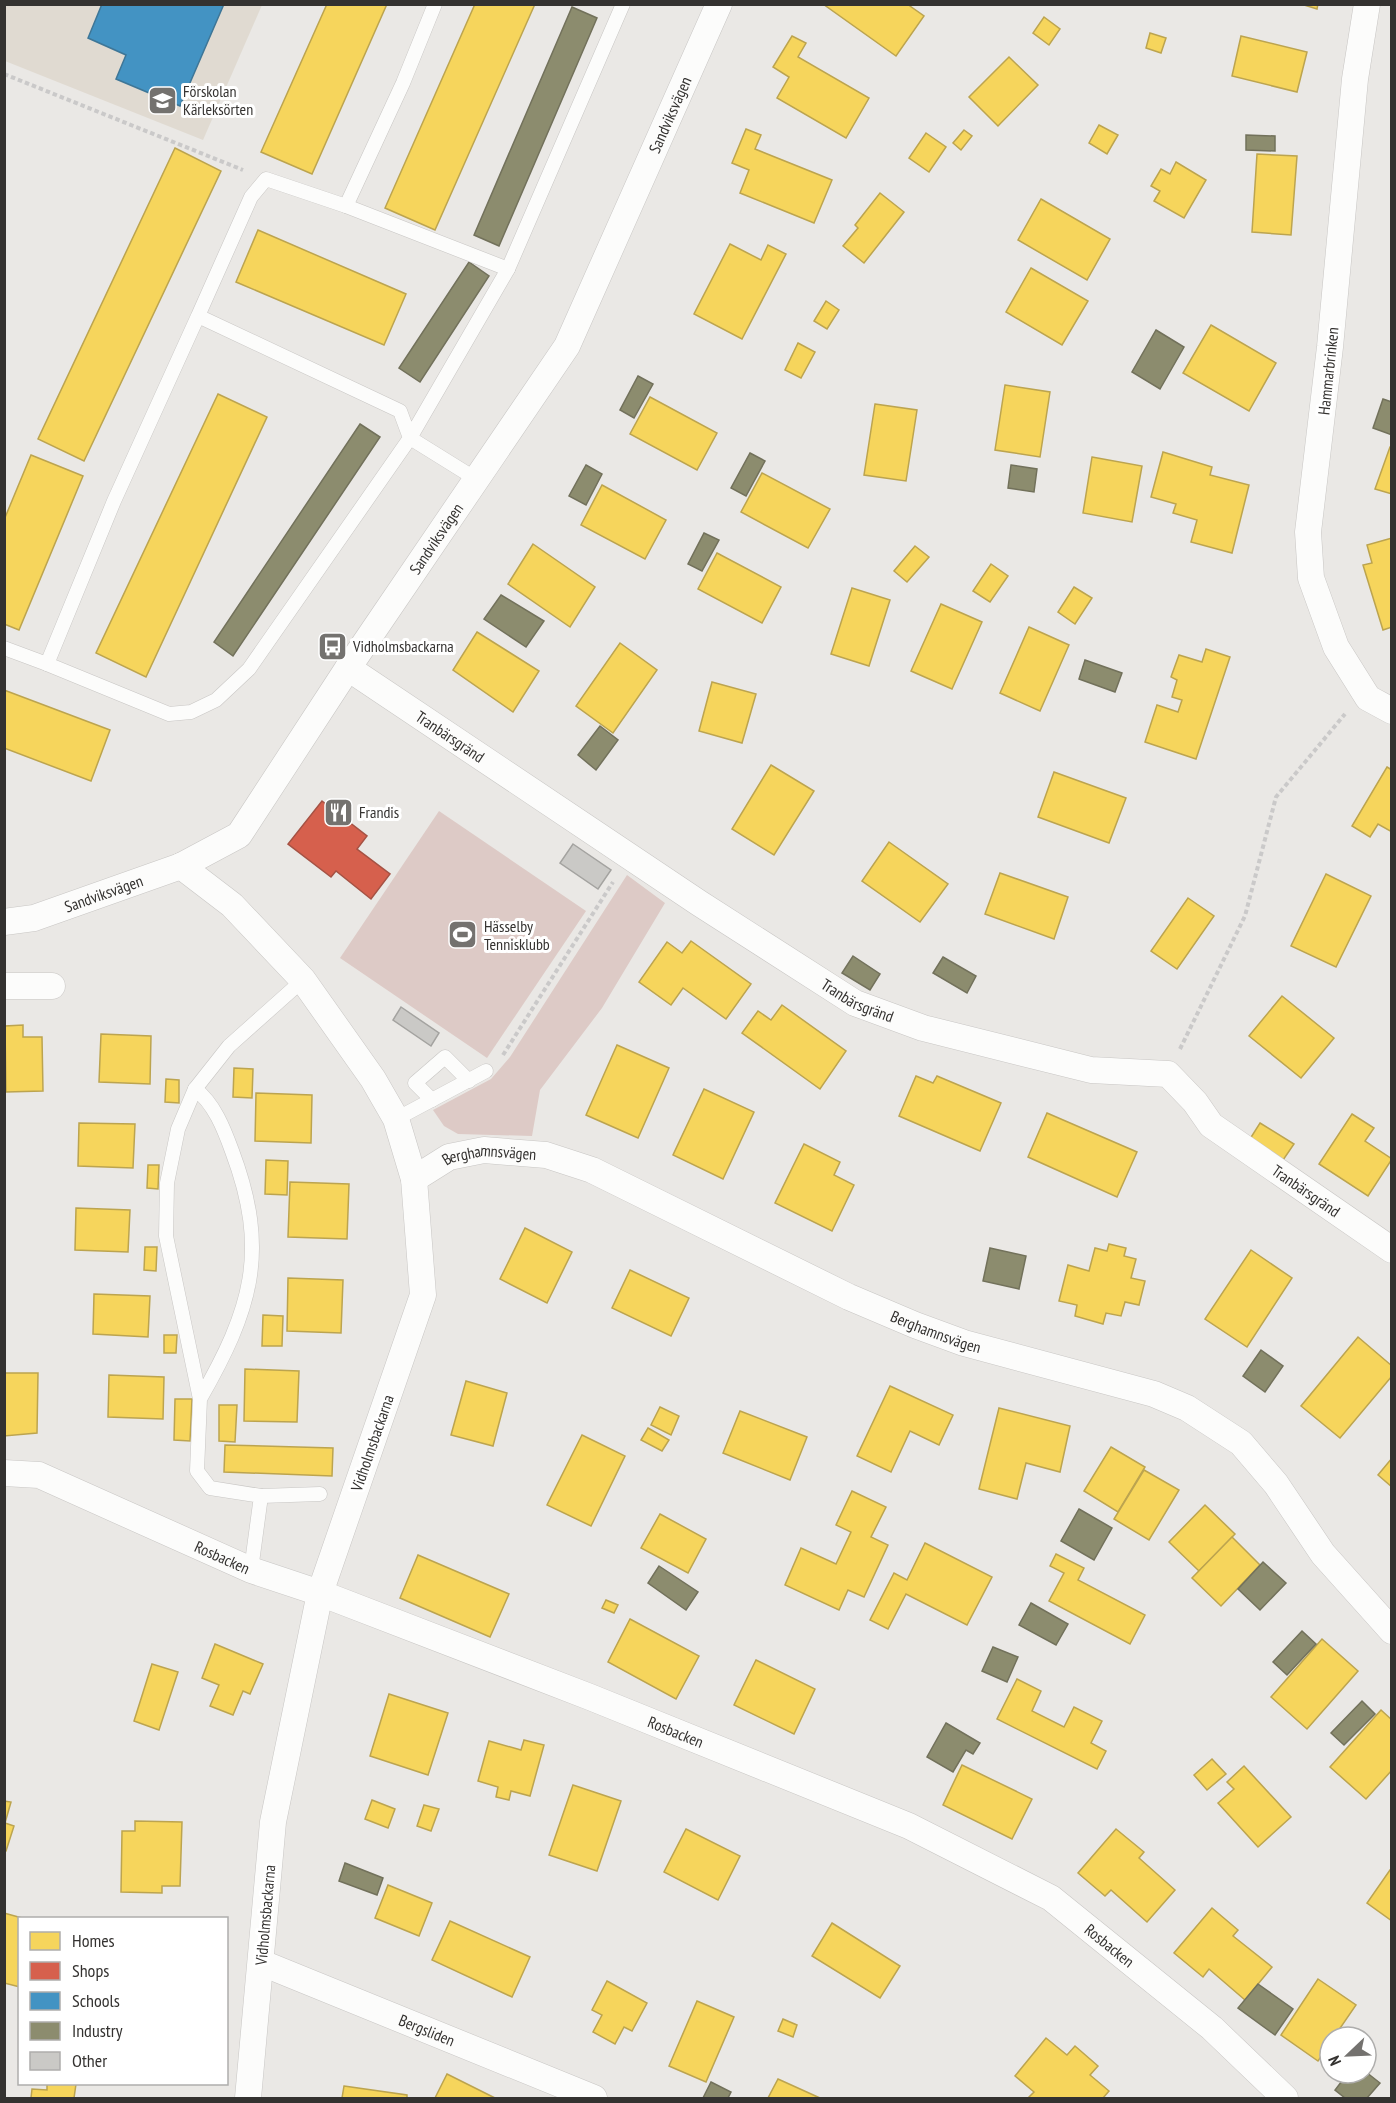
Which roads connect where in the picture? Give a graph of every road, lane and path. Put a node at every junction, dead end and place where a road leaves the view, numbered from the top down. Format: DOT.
graph roads {
  1 [pos="435,4"];
  2 [pos="623,4"];
  3 [pos="718,4"];
  4 [pos="1366,4"];
  5 [pos="4,74"];
  6 [pos="266,179"];
  7 [pos="346,206"];
  8 [pos="508,269"];
  9 [pos="198,316"];
  10 [pos="410,438"];
  11 [pos="476,479"];
  12 [pos="4,648"];
  13 [pos="47,664"];
  14 [pos="348,668"];
  15 [pos="1365,690"];
  16 [pos="1392,711"];
  17 [pos="629,856"];
  18 [pos="181,866"];
  19 [pos="4,922"];
  20 [pos="303,980"];
  21 [pos="4,986"];
  22 [pos="52,986"];
  23 [pos="503,1055"];
  24 [pos="486,1071"];
  25 [pos="1168,1074"];
  26 [pos="468,1081"];
  27 [pos="195,1089"];
  28 [pos="432,1101"];
  29 [pos="396,1119"];
  30 [pos="414,1179"];
  31 [pos="1392,1250"];
  32 [pos="200,1400"];
  33 [pos="4,1473"];
  34 [pos="320,1494"];
  35 [pos="261,1496"];
  36 [pos="251,1570"];
  37 [pos="320,1593"];
  38 [pos="1392,1631"];
  39 [pos="262,1963"];
  40 [pos="248,2098"];
  41 [pos="594,2098"];
  42 [pos="1285,2098"];
  1 -- 7 [label="lane"];
  2 -- 8 [label="lane"];
  3 -- 11 [label="street, Sandviksvägen"];
  4 -- 15 [label="street, Hammarbrinken"];
  5 -- 6 [label="path"];
  6 -- 7 [label="lane"];
  6 -- 9 [label="lane"];
  7 -- 8 [label="lane"];
  8 -- 10 [label="lane"];
  9 -- 10 [label="lane"];
  9 -- 13 [label="lane"];
  10 -- 11 [label="lane"];
  10 -- 13 [label="lane"];
  11 -- 14 [label="street, Sandviksvägen"];
  12 -- 13 [label="lane"];
  14 -- 17 [label="street, Tranbärsgränd"];
  14 -- 18 [label="street, Sandviksvägen"];
  15 -- 16 [label="street, Hammarbrinken"];
  15 -- 25 [label="path"];
  17 -- 23 [label="path"];
  17 -- 25 [label="street, Tranbärsgränd"];
  18 -- 19 [label="street, Sandviksvägen"];
  18 -- 20 [label="street, Vidholmsbackarna"];
  20 -- 27 [label="lane"];
  20 -- 29 [label="street, Vidholmsbackarna"];
  21 -- 22 [label="street"];
  24 -- 26 [label="lane"];
  25 -- 31 [label="street, Tranbärsgränd"];
  26 -- 28 [label="lane"];
  26 -- 28 [label="lane"];
  27 -- 32 [label="lane"];
  27 -- 32 [label="lane"];
  28 -- 29 [label="lane"];
  29 -- 30 [label="street, Vidholmsbackarna"];
  30 -- 37 [label="street, Vidholmsbackarna"];
  30 -- 38 [label="street, Berghamnsvägen"];
  32 -- 35 [label="lane"];
  33 -- 36 [label="street, Rosbacken"];
  34 -- 35 [label="lane"];
  35 -- 36 [label="lane"];
  36 -- 37 [label="street, Rosbacken"];
  37 -- 39 [label="street, Vidholmsbackarna"];
  37 -- 42 [label="street, Rosbacken"];
  39 -- 40 [label="street, Vidholmsbackarna"];
  39 -- 41 [label="street, Bergsliden"];
}
